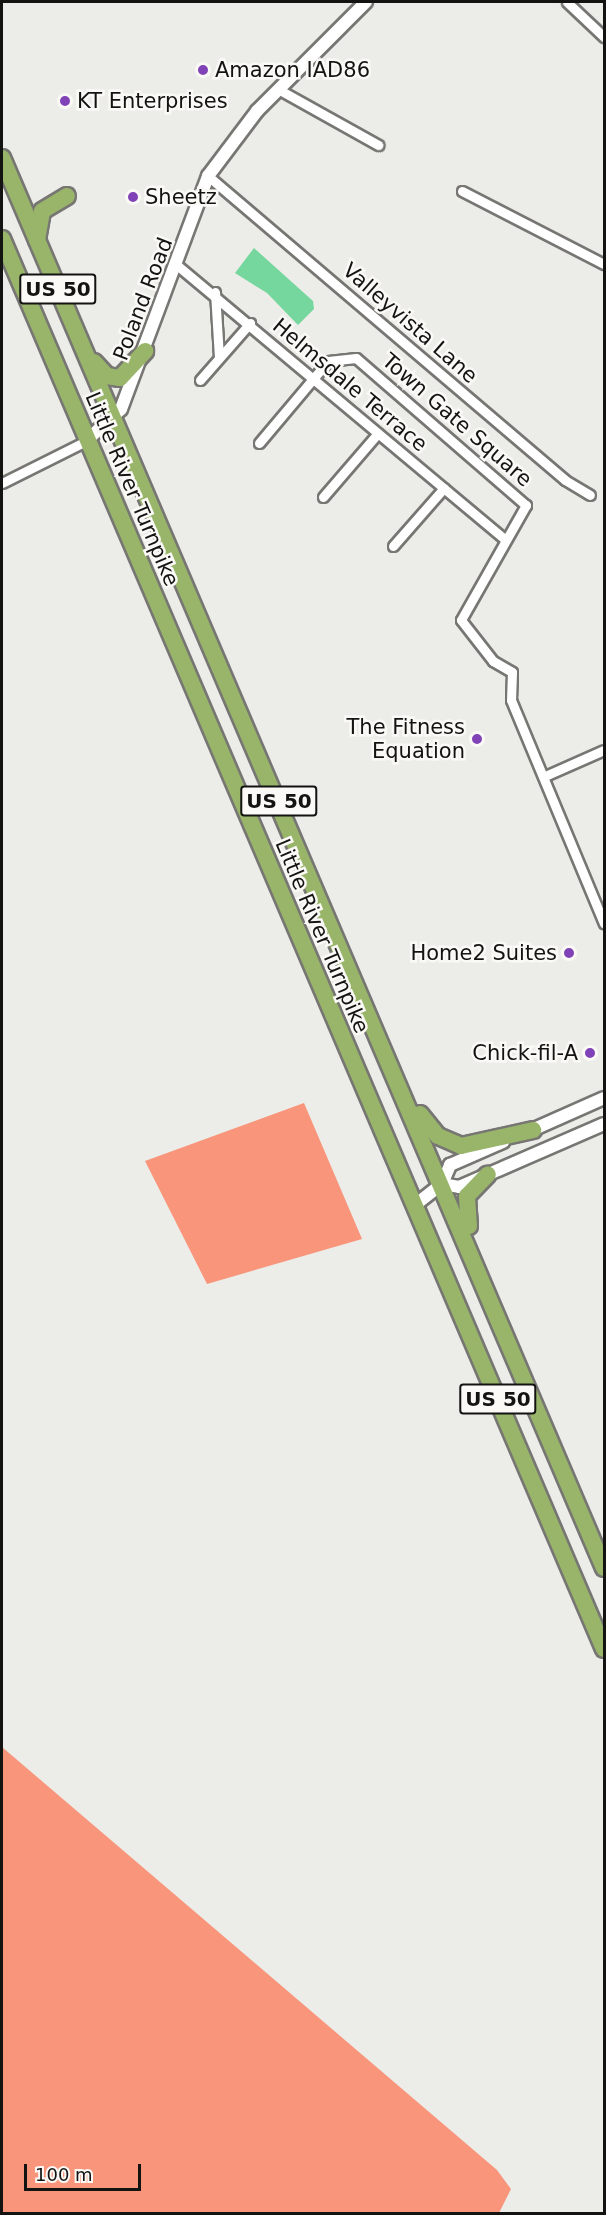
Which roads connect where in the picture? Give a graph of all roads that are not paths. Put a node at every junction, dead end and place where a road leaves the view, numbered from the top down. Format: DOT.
graph roads {
  1 [pos="366,2"];
  2 [pos="567,2"];
  3 [pos="604,37"];
  4 [pos="278,89"];
  5 [pos="378,145"];
  6 [pos="2,158"];
  7 [pos="208,176"];
  8 [pos="462,191"];
  9 [pos="67,196"];
  10 [pos="2,239"];
  11 [pos="37,240"];
  12 [pos="604,264"];
  13 [pos="178,266"];
  14 [pos="215,292"];
  15 [pos="250,322"];
  16 [pos="79,338"];
  17 [pos="145,351"];
  18 [pos="219,357"];
  19 [pos="313,378"];
  20 [pos="200,380"];
  21 [pos="115,420"];
  22 [pos="378,433"];
  23 [pos="86,441"];
  24 [pos="259,443"];
  25 [pos="2,483"];
  26 [pos="444,488"];
  27 [pos="590,495"];
  28 [pos="323,497"];
  29 [pos="506,540"];
  30 [pos="393,546"];
  31 [pos="604,750"];
  32 [pos="545,776"];
  33 [pos="283,900"];
  34 [pos="604,923"];
  35 [pos="389,1059"];
  36 [pos="344,1073"];
  37 [pos="604,1098"];
  38 [pos="604,1124"];
  39 [pos="533,1130"];
  40 [pos="488,1174"];
  41 [pos="442,1184"];
  42 [pos="415,1205"];
  43 [pos="479,1267"];
  44 [pos="582,1512"];
  45 [pos="604,1540"];
  46 [pos="604,1568"];
  47 [pos="604,1649"];
  1 -- 4 [label="street, Poland Road"];
  2 -- 3 [label="street"];
  4 -- 5 [label="street"];
  4 -- 7 [label="street, Poland Road"];
  6 -- 11 [label="highway, Little River Turnpike / US 50"];
  7 -- 13 [label="street, Poland Road"];
  7 -- 27 [label="street, Valleyvista Lane"];
  8 -- 12 [label="street"];
  9 -- 11 [label="highway"];
  10 -- 23 [label="highway, Little River Turnpike / US 50"];
  11 -- 16 [label="highway, Little River Turnpike / US 50"];
  13 -- 14 [label="street, Helmsdale Terrace"];
  13 -- 17 [label="street, Poland Road"];
  14 -- 15 [label="street, Helmsdale Terrace"];
  14 -- 18 [label="street"];
  15 -- 18 [label="street"];
  15 -- 19 [label="street, Helmsdale Terrace"];
  16 -- 17 [label="highway"];
  16 -- 21 [label="highway, Little River Turnpike / US 50"];
  17 -- 21 [label="street, Poland Road"];
  18 -- 20 [label="street"];
  19 -- 22 [label="street, Helmsdale Terrace"];
  19 -- 24 [label="street"];
  19 -- 29 [label="street, Town Gate Square"];
  21 -- 23 [label="street"];
  21 -- 35 [label="highway, Little River Turnpike / US 50"];
  22 -- 26 [label="street, Helmsdale Terrace"];
  22 -- 28 [label="street"];
  23 -- 25 [label="street"];
  23 -- 33 [label="highway, Little River Turnpike / US 50"];
  26 -- 29 [label="street, Helmsdale Terrace"];
  26 -- 30 [label="street"];
  29 -- 32 [label="street, Town Gate Square"];
  31 -- 32 [label="street"];
  32 -- 34 [label="street"];
  33 -- 36 [label="highway"];
  33 -- 42 [label="highway, Little River Turnpike / US 50"];
  35 -- 39 [label="highway"];
  35 -- 41 [label="highway, Little River Turnpike / US 50"];
  37 -- 39 [label="street"];
  38 -- 40 [label="street"];
  39 -- 41 [label="street"];
  40 -- 41 [label="street"];
  40 -- 43 [label="highway"];
  41 -- 42 [label="street"];
  41 -- 43 [label="highway, Little River Turnpike / US 50"];
  42 -- 47 [label="highway, Little River Turnpike / US 50"];
  43 -- 44 [label="highway, Little River Turnpike / US 50"];
  44 -- 45 [label="highway"];
  44 -- 46 [label="highway, Little River Turnpike / US 50"];
}
